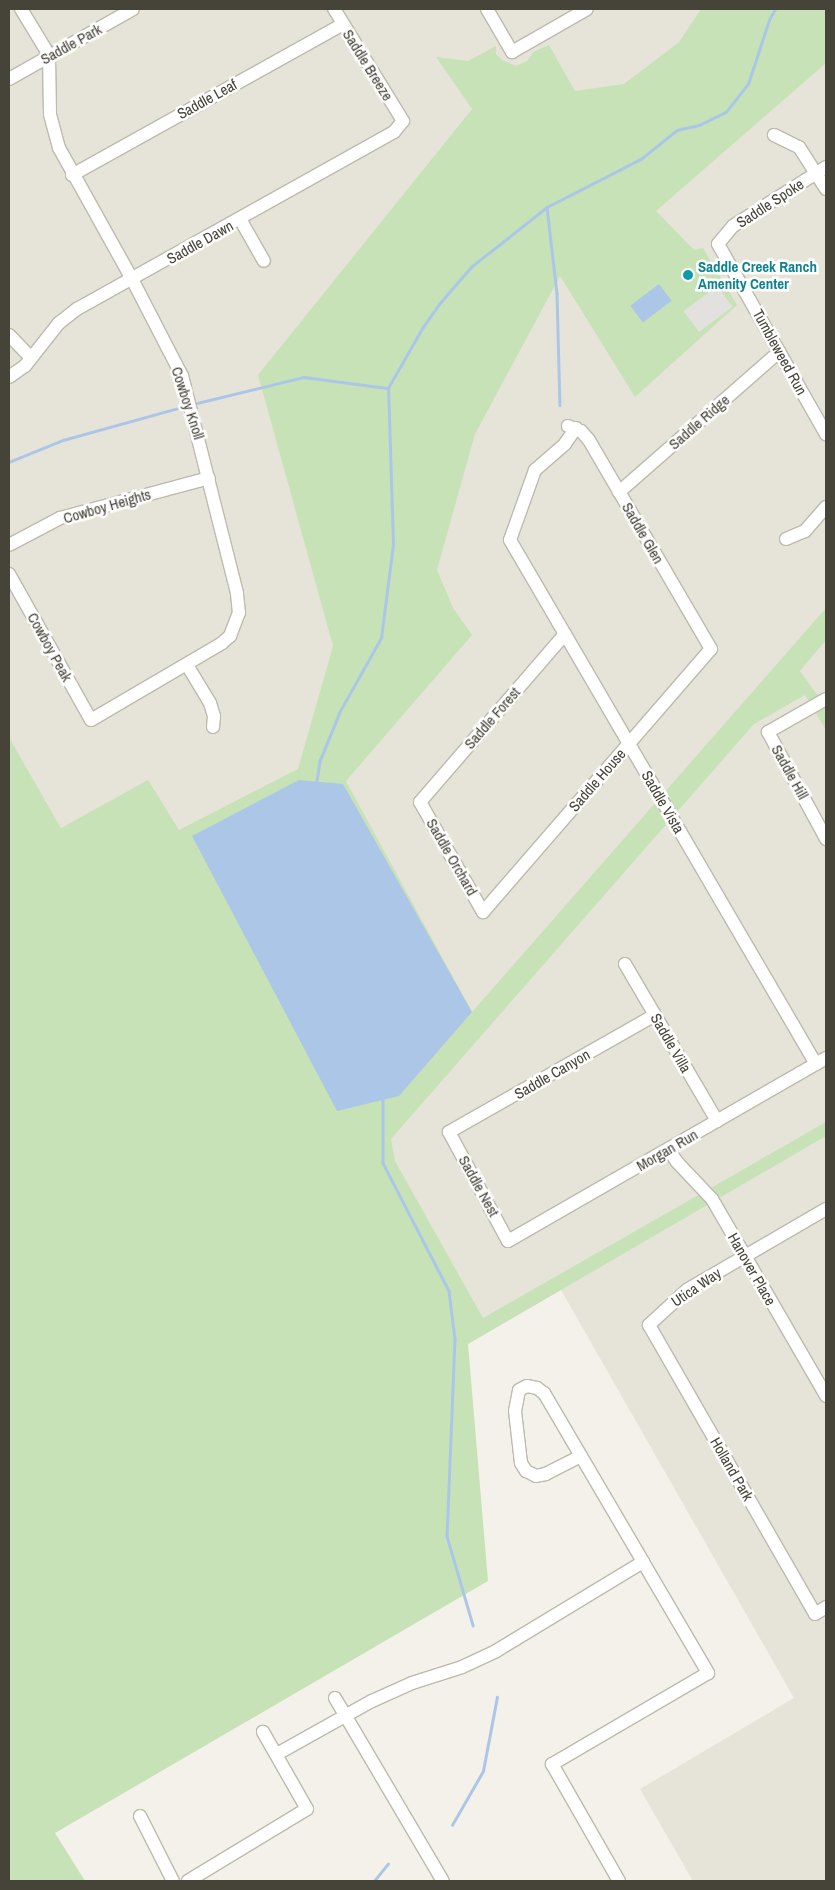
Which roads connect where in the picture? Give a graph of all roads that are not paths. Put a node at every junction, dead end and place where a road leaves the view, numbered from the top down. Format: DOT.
graph roads {
  1 [pos="21,9"];
  2 [pos="133,9"];
  3 [pos="334,9"];
  4 [pos="487,9"];
  5 [pos="587,9"];
  6 [pos="343,24"];
  7 [pos="49,55"];
  8 [pos="9,79"];
  9 [pos="403,121"];
  10 [pos="774,135"];
  11 [pos="822,170"];
  12 [pos="72,175"];
  13 [pos="826,189"];
  14 [pos="240,219"];
  15 [pos="718,244"];
  16 [pos="264,261"];
  17 [pos="132,279"];
  18 [pos="9,335"];
  19 [pos="779,352"];
  20 [pos="31,358"];
  21 [pos="9,377"];
  22 [pos="826,434"];
  23 [pos="209,478"];
  24 [pos="619,492"];
  25 [pos="826,507"];
  26 [pos="786,539"];
  27 [pos="510,540"];
  28 [pos="9,545"];
  29 [pos="9,574"];
  30 [pos="565,634"];
  31 [pos="711,649"];
  32 [pos="187,666"];
  33 [pos="826,699"];
  34 [pos="91,720"];
  35 [pos="213,727"];
  36 [pos="628,743"];
  37 [pos="420,802"];
  38 [pos="826,839"];
  39 [pos="483,912"];
  40 [pos="625,964"];
  41 [pos="655,1015"];
  42 [pos="821,1061"];
  43 [pos="717,1121"];
  44 [pos="449,1132"];
  45 [pos="668,1150"];
  46 [pos="826,1209"];
  47 [pos="508,1240"];
  48 [pos="745,1256"];
  49 [pos="649,1325"];
  50 [pos="826,1396"];
  51 [pos="581,1456"];
  52 [pos="643,1562"];
  53 [pos="821,1610"];
  54 [pos="335,1698"];
  55 [pos="346,1715"];
  56 [pos="263,1732"];
  57 [pos="277,1754"];
  58 [pos="140,1816"];
  59 [pos="173,1881"];
  60 [pos="188,1881"];
  61 [pos="443,1881"];
  62 [pos="619,1881"];
  1 -- 7 [label="street"];
  2 -- 7 [label="street, Saddle Park"];
  3 -- 6 [label="street, Saddle Breeze"];
  4 -- 5 [label="street"];
  6 -- 9 [label="street, Saddle Breeze"];
  6 -- 12 [label="street, Saddle Leaf"];
  7 -- 8 [label="street, Saddle Park"];
  7 -- 12 [label="street, Cowboy Knoll"];
  9 -- 14 [label="street, Saddle Dawn"];
  10 -- 11 [label="street"];
  11 -- 13 [label="street"];
  11 -- 15 [label="street, Saddle Spoke"];
  12 -- 17 [label="street, Cowboy Knoll"];
  14 -- 16 [label="street"];
  14 -- 17 [label="street, Saddle Dawn"];
  15 -- 19 [label="street, Tumbleweed Run"];
  17 -- 20 [label="street, Saddle Dawn"];
  17 -- 23 [label="street, Cowboy Knoll"];
  18 -- 20 [label="street"];
  19 -- 22 [label="street, Tumbleweed Run"];
  19 -- 24 [label="street, Saddle Ridge"];
  20 -- 21 [label="street, Saddle Dawn"];
  23 -- 28 [label="street, Cowboy Heights"];
  23 -- 32 [label="street, Cowboy Knoll"];
  24 -- 27 [label="street, Saddle Glen"];
  24 -- 31 [label="street, Saddle Glen"];
  25 -- 26 [label="street"];
  27 -- 30 [label="street, Saddle Vista"];
  29 -- 34 [label="street, Cowboy Peak"];
  30 -- 36 [label="street, Saddle Vista"];
  30 -- 37 [label="street, Saddle Forest"];
  31 -- 36 [label="street, Saddle House"];
  32 -- 34 [label="street, Cowboy Knoll"];
  32 -- 35 [label="street"];
  33 -- 38 [label="street, Saddle Hill"];
  36 -- 39 [label="street, Saddle House"];
  36 -- 42 [label="street, Saddle Vista"];
  37 -- 39 [label="street, Saddle Orchard"];
  40 -- 41 [label="street, Saddle Villa"];
  41 -- 43 [label="street, Saddle Villa"];
  41 -- 44 [label="street, Saddle Canyon"];
  42 -- 43 [label="street, Morgan Run"];
  43 -- 45 [label="street, Morgan Run"];
  44 -- 47 [label="street, Saddle Nest"];
  45 -- 47 [label="street, Morgan Run"];
  45 -- 48 [label="street, Hanover Place"];
  46 -- 48 [label="street, Utica Way"];
  48 -- 49 [label="street, Utica Way"];
  48 -- 50 [label="street, Hanover Place"];
  49 -- 53 [label="street, Holland Park"];
  51 -- 51 [label="street"];
  51 -- 52 [label="street"];
  52 -- 55 [label="street"];
  52 -- 62 [label="street"];
  54 -- 55 [label="street"];
  55 -- 57 [label="street"];
  55 -- 61 [label="street"];
  56 -- 57 [label="street"];
  57 -- 60 [label="street"];
  58 -- 59 [label="street"];
}
